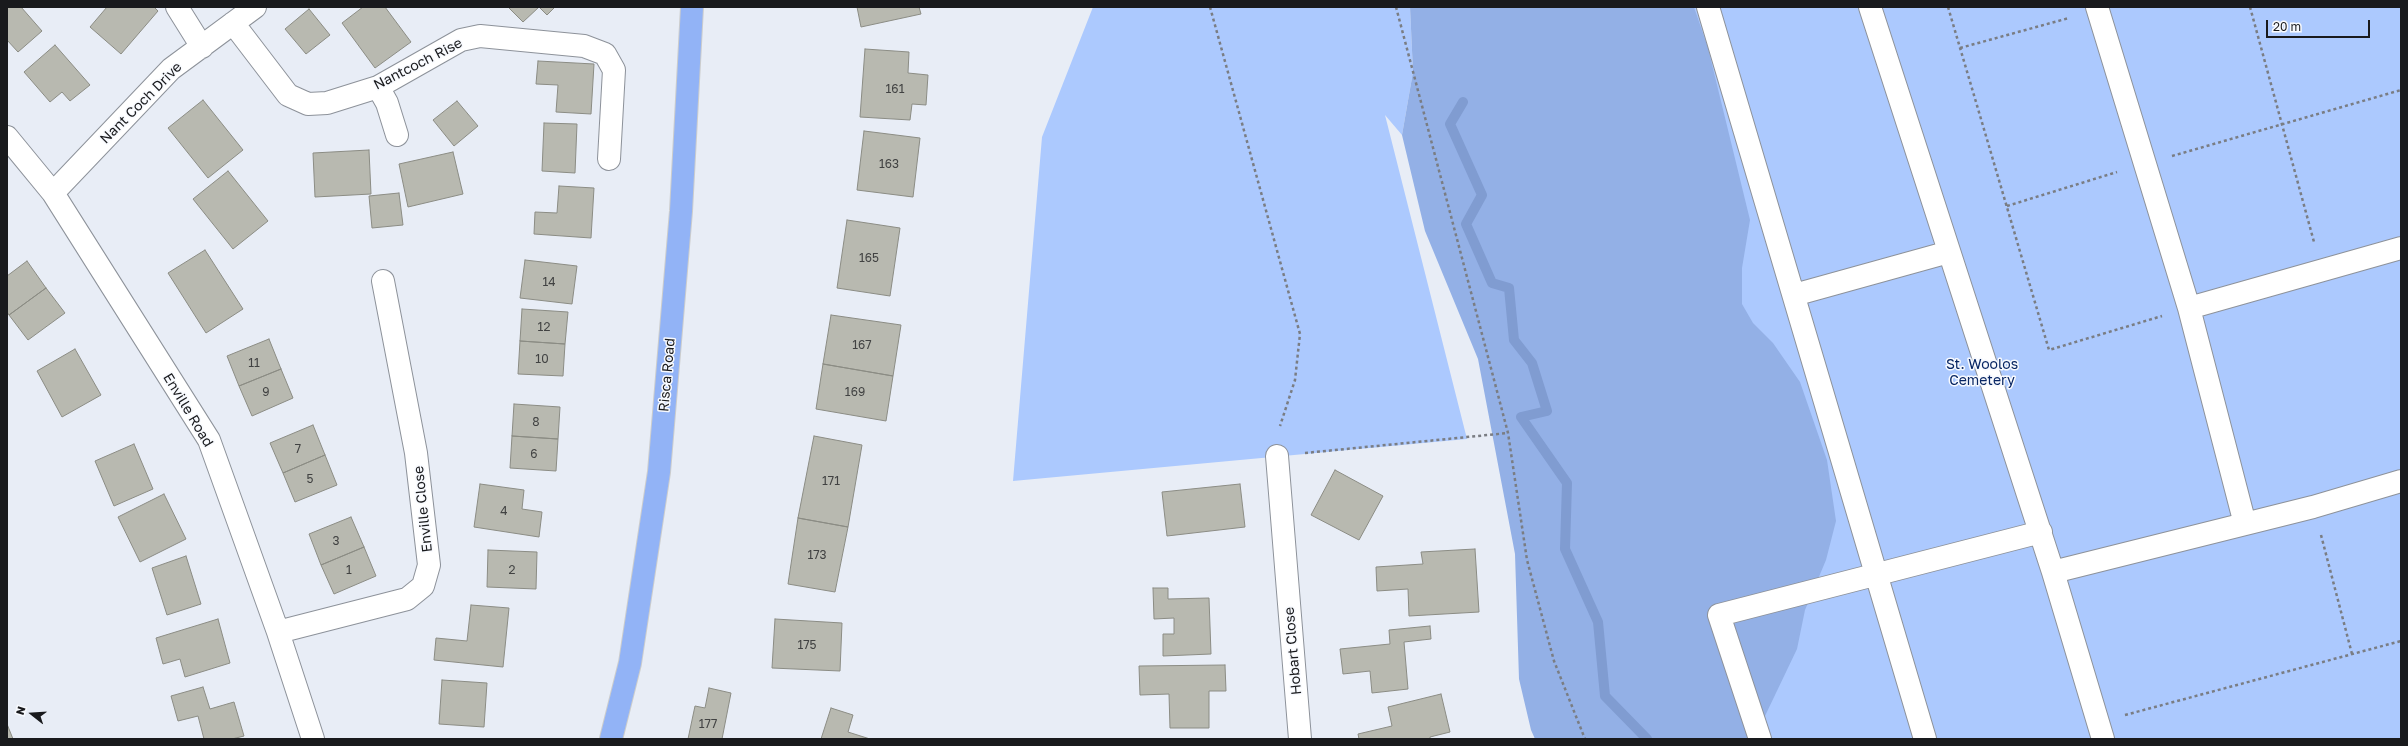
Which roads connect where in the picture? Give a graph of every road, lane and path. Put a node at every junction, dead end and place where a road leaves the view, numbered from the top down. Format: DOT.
graph roads {
  1 [pos="177,7"];
  2 [pos="254,7"];
  3 [pos="692,7"];
  4 [pos="1210,7"];
  5 [pos="1396,7"];
  6 [pos="1708,7"];
  7 [pos="1870,7"];
  8 [pos="1948,7"];
  9 [pos="2250,7"];
  10 [pos="2097,8"];
  11 [pos="233,23"];
  12 [pos="202,47"];
  13 [pos="1960,48"];
  14 [pos="378,86"];
  15 [pos="2401,90"];
  16 [pos="2282,124"];
  17 [pos="397,135"];
  18 [pos="7,136"];
  19 [pos="609,159"];
  20 [pos="2145,163"];
  21 [pos="53,193"];
  22 [pos="2007,206"];
  23 [pos="2401,248"];
  24 [pos="1950,252"];
  25 [pos="2322,270"];
  26 [pos="383,281"];
  27 [pos="1794,295"];
  28 [pos="2189,308"];
  29 [pos="1508,433"];
  30 [pos="1277,456"];
  31 [pos="2401,481"];
  32 [pos="2313,507"];
  33 [pos="2245,524"];
  34 [pos="2040,532"];
  35 [pos="2053,572"];
  36 [pos="1876,574"];
  37 [pos="278,632"];
  38 [pos="2401,641"];
  39 [pos="2352,654"];
  40 [pos="2100,730"];
  41 [pos="313,739"];
  42 [pos="611,739"];
  43 [pos="1300,739"];
  44 [pos="1585,739"];
  45 [pos="1760,739"];
  46 [pos="1925,739"];
  1 -- 12 [label="street"];
  2 -- 11 [label="street, Nant Coch Drive"];
  3 -- 42 [label="main road, Risca Road"];
  4 -- 30 [label="path"];
  5 -- 29 [label="path"];
  6 -- 27 [label="street"];
  7 -- 24 [label="street"];
  8 -- 13 [label="path"];
  9 -- 16 [label="path"];
  10 -- 13 [label="path"];
  10 -- 20 [label="street"];
  11 -- 12 [label="street, Nant Coch Drive"];
  11 -- 14 [label="street, Nantcoch Rise"];
  12 -- 21 [label="street, Nant Coch Drive"];
  13 -- 22 [label="path"];
  14 -- 17 [label="street"];
  14 -- 19 [label="street, Nantcoch Rise"];
  15 -- 16 [label="path"];
  16 -- 20 [label="path"];
  16 -- 25 [label="path"];
  18 -- 21 [label="street, Enville Road"];
  20 -- 22 [label="path"];
  20 -- 28 [label="street"];
  21 -- 37 [label="street, Enville Road"];
  22 -- 28 [label="path"];
  23 -- 25 [label="street"];
  24 -- 27 [label="street"];
  24 -- 34 [label="street"];
  25 -- 28 [label="street"];
  26 -- 37 [label="street, Enville Close"];
  27 -- 36 [label="street"];
  28 -- 33 [label="street"];
  29 -- 30 [label="path"];
  29 -- 44 [label="path"];
  30 -- 43 [label="street, Hobart Close"];
  31 -- 32 [label="street"];
  32 -- 33 [label="street"];
  32 -- 39 [label="path"];
  33 -- 35 [label="street"];
  34 -- 35 [label="street"];
  34 -- 36 [label="street"];
  35 -- 40 [label="street"];
  36 -- 45 [label="street"];
  36 -- 46 [label="street"];
  37 -- 41 [label="street, Enville Road"];
  38 -- 39 [label="path"];
  39 -- 40 [label="path"];
}
